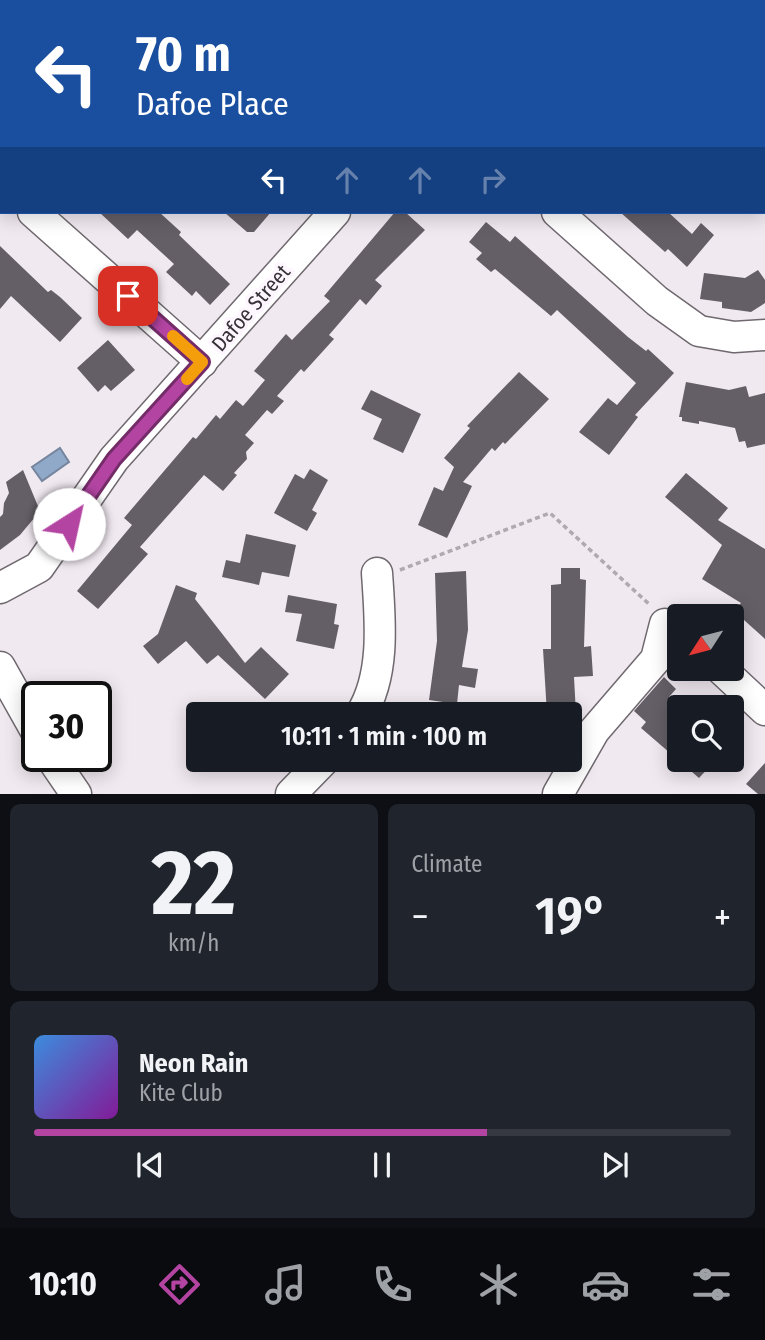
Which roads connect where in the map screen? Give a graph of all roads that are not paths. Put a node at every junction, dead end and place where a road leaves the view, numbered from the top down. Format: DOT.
graph roads {
  1 [pos="35,214"];
  2 [pos="333,214"];
  3 [pos="559,214"];
  4 [pos="765,335"];
  5 [pos="202,362"];
  6 [pos="377,573"];
  7 [pos="0,588"];
  8 [pos="667,638"];
  9 [pos="0,667"];
  10 [pos="734,681"];
  11 [pos="369,702"];
  12 [pos="21,704"];
  13 [pos="765,710"];
  14 [pos="61,772"];
  15 [pos="312,772"];
  16 [pos="76,794"];
  17 [pos="291,794"];
  18 [pos="558,794"];
  1 -- 5 [label="street"];
  2 -- 5 [label="street, Dafoe Street"];
  3 -- 4 [label="street"];
  5 -- 7 [label="street, Dafoe Street"];
  6 -- 11 [label="street"];
  8 -- 18 [label="street"];
  9 -- 12 [label="street"];
  10 -- 13 [label="street"];
  14 -- 16 [label="street"];
  15 -- 17 [label="street"];
}
